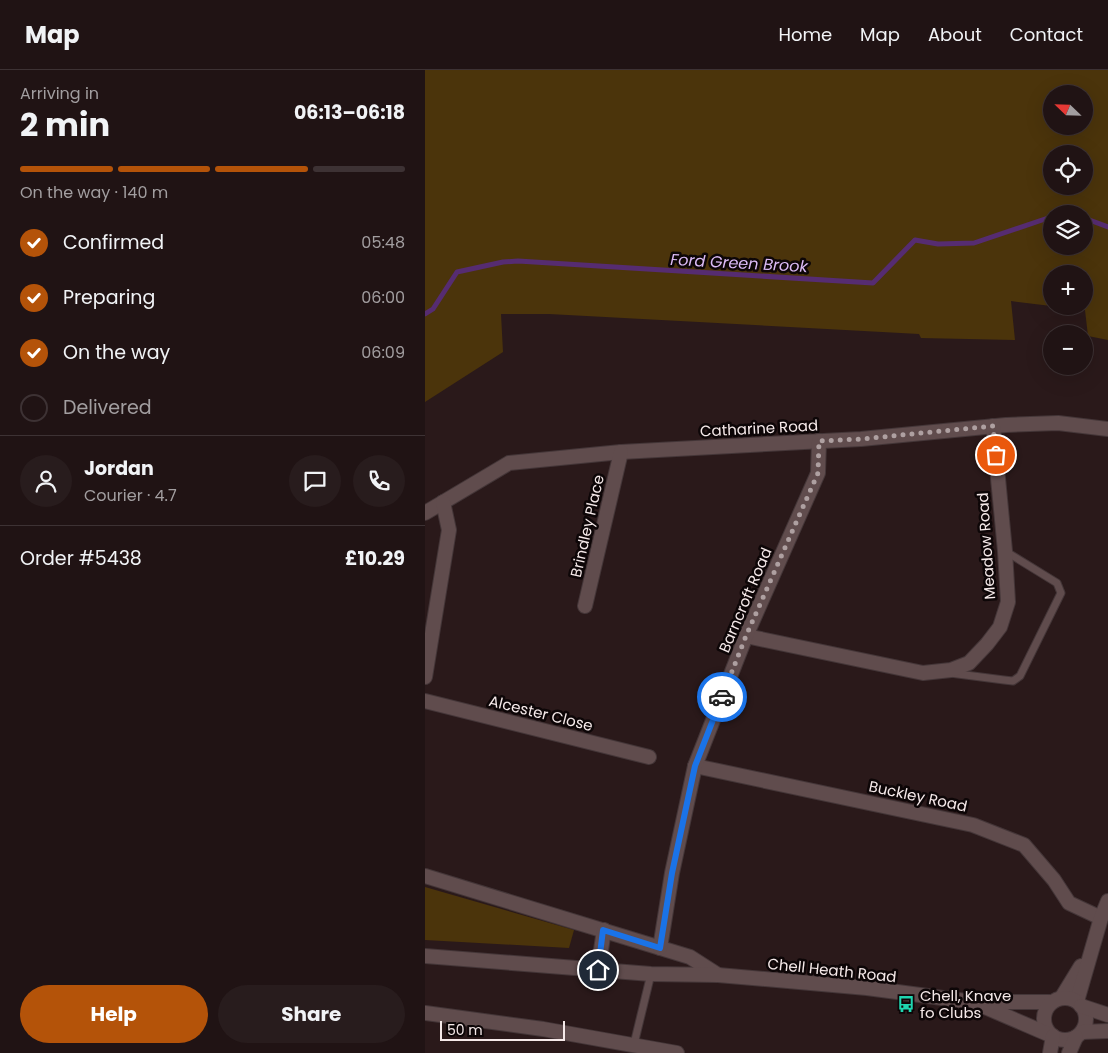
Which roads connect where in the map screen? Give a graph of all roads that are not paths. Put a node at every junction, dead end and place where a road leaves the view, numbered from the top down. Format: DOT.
graph roads {
  1 [pos="993,426"];
  2 [pos="1108,429"];
  3 [pos="819,441"];
  4 [pos="621,452"];
  5 [pos="443,502"];
  6 [pos="425,513"];
  7 [pos="1005,551"];
  8 [pos="585,606"];
  9 [pos="430,620"];
  10 [pos="746,636"];
  11 [pos="940,672"];
  12 [pos="425,677"];
  13 [pos="425,702"];
  14 [pos="649,757"];
  15 [pos="695,766"];
  16 [pos="425,876"];
  17 [pos="1108,902"];
  18 [pos="1101,918"];
  19 [pos="603,930"];
  20 [pos="660,948"];
  21 [pos="1091,950"];
  22 [pos="425,956"];
  23 [pos="598,970"];
  24 [pos="651,974"];
  25 [pos="718,975"];
  26 [pos="1057,1000"];
  27 [pos="973,1002"];
  28 [pos="1079,1003"];
  29 [pos="425,1013"];
  30 [pos="1108,1014"];
  31 [pos="1108,1030"];
  32 [pos="1079,1034"];
  33 [pos="1051,1035"];
  34 [pos="633,1049"];
  35 [pos="677,1053"];
  36 [pos="1050,1053"];
  37 [pos="1069,1053"];
  1 -- 2 [label="street, Catharine Road"];
  1 -- 3 [label="street, Catharine Road"];
  1 -- 7 [label="street, Meadow Road"];
  3 -- 4 [label="street, Catharine Road"];
  3 -- 10 [label="street, Barncroft Road"];
  4 -- 5 [label="street, Catharine Road"];
  4 -- 8 [label="street, Brindley Place"];
  5 -- 6 [label="street, Catharine Road"];
  5 -- 9 [label="street"];
  7 -- 11 [label="street, Meadow Road"];
  7 -- 11 [label="lane"];
  9 -- 12 [label="street"];
  10 -- 11 [label="street, Meadow Road"];
  10 -- 15 [label="street, Barncroft Road"];
  13 -- 14 [label="street, Alcester Close"];
  15 -- 18 [label="street, Buckley Road"];
  15 -- 20 [label="street, Barncroft Road"];
  16 -- 19 [label="street, Chell Heath Road"];
  17 -- 18 [label="street"];
  18 -- 21 [label="street"];
  19 -- 20 [label="street, Chell Heath Road"];
  19 -- 23 [label="street"];
  20 -- 25 [label="street, Chell Heath Road"];
  21 -- 26 [label="street"];
  21 -- 28 [label="street"];
  22 -- 23 [label="street, Chell Heath Road"];
  23 -- 24 [label="street, Chell Heath Road"];
  24 -- 25 [label="street, Chell Heath Road"];
  24 -- 34 [label="lane"];
  25 -- 27 [label="street, Chell Heath Road"];
  26 -- 27 [label="street, Chell Heath Road"];
  26 -- 28 [label="street"];
  26 -- 33 [label="street"];
  27 -- 33 [label="street, Chell Heath Road"];
  28 -- 30 [label="street"];
  28 -- 32 [label="street"];
  29 -- 34 [label="street"];
  31 -- 32 [label="street"];
  32 -- 33 [label="street"];
  32 -- 37 [label="street"];
  33 -- 36 [label="street"];
  34 -- 35 [label="street"];
}
